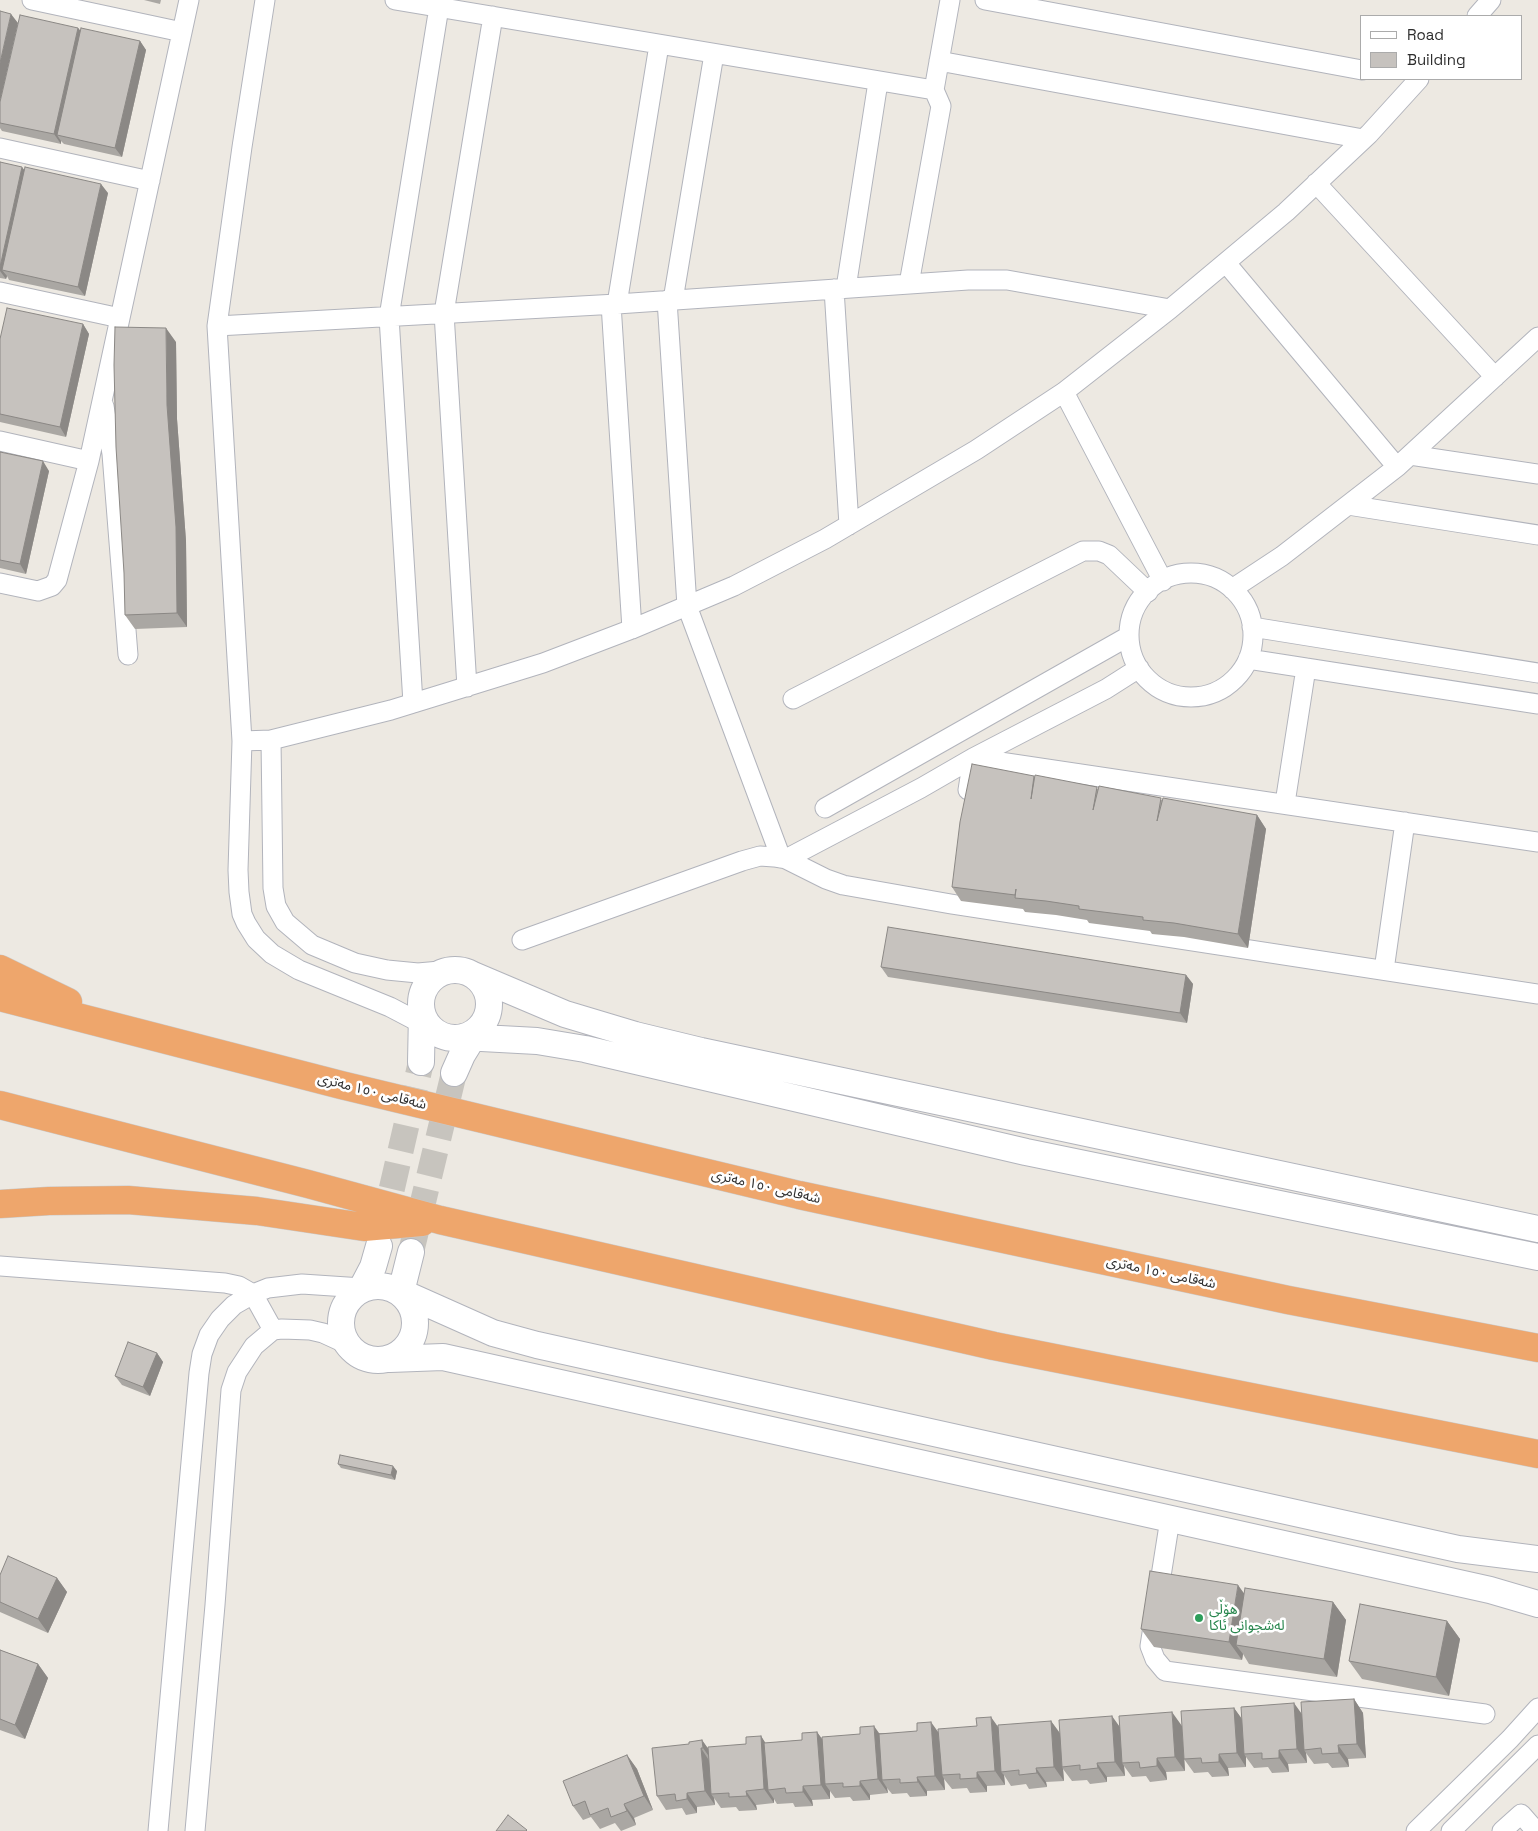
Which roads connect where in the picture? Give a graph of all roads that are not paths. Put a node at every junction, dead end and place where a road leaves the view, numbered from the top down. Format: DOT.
graph roads {
  1 [pos="32,0"];
  2 [pos="189,0"];
  3 [pos="265,0"];
  4 [pos="395,0"];
  5 [pos="950,0"];
  6 [pos="985,0"];
  7 [pos="1491,0"];
  8 [pos="439,7"];
  9 [pos="1478,15"];
  10 [pos="493,16"];
  11 [pos="182,32"];
  12 [pos="659,45"];
  13 [pos="714,54"];
  14 [pos="939,61"];
  15 [pos="1360,70"];
  16 [pos="1415,80"];
  17 [pos="878,82"];
  18 [pos="934,90"];
  19 [pos="1363,139"];
  20 [pos="0,148"];
  21 [pos="150,181"];
  22 [pos="1316,184"];
  23 [pos="1226,263"];
  24 [pos="909,284"];
  25 [pos="840,289"];
  26 [pos="0,292"];
  27 [pos="670,300"];
  28 [pos="614,304"];
  29 [pos="1170,309"];
  30 [pos="444,313"];
  31 [pos="389,317"];
  32 [pos="120,318"];
  33 [pos="217,326"];
  34 [pos="1538,337"];
  35 [pos="1495,377"];
  36 [pos="106,383"];
  37 [pos="1064,392"];
  38 [pos="0,440"];
  39 [pos="88,461"];
  40 [pos="1404,461"];
  41 [pos="1538,474"];
  42 [pos="1348,505"];
  43 [pos="849,525"];
  44 [pos="1538,534"];
  45 [pos="1163,581"];
  46 [pos="0,583"];
  47 [pos="1232,589"];
  48 [pos="1148,592"];
  49 [pos="686,606"];
  50 [pos="1252,627"];
  51 [pos="632,629"];
  52 [pos="1129,636"];
  53 [pos="128,655"];
  54 [pos="1248,659"];
  55 [pos="1139,668"];
  56 [pos="1306,668"];
  57 [pos="1538,673"];
  58 [pos="467,687"];
  59 [pos="793,700"];
  60 [pos="413,703"];
  61 [pos="1538,704"];
  62 [pos="271,740"];
  63 [pos="242,741"];
  64 [pos="973,758"];
  65 [pos="1285,804"];
  66 [pos="966,807"];
  67 [pos="825,808"];
  68 [pos="1405,822"];
  69 [pos="1538,842"];
  70 [pos="784,858"];
  71 [pos="954,884"];
  72 [pos="951,904"];
  73 [pos="522,940"];
  74 [pos="0,968"];
  75 [pos="1384,970"];
  76 [pos="462,973"];
  77 [pos="1538,994"];
  78 [pos="0,997"];
  79 [pos="426,1022"];
  80 [pos="116,1026"];
  81 [pos="471,1034"];
  82 [pos="421,1062"];
  83 [pos="454,1073"];
  84 [pos="0,1105"];
  85 [pos="0,1204"];
  86 [pos="440,1220"];
  87 [pos="1538,1229"];
  88 [pos="379,1246"];
  89 [pos="411,1252"];
  90 [pos="1538,1257"];
  91 [pos="0,1266"];
  92 [pos="362,1288"];
  93 [pos="401,1292"];
  94 [pos="253,1294"];
  95 [pos="273,1330"];
  96 [pos="347,1344"];
  97 [pos="1538,1348"];
  98 [pos="390,1359"];
  99 [pos="1538,1454"];
  100 [pos="1170,1519"];
  101 [pos="1538,1559"];
  102 [pos="1538,1604"];
  103 [pos="1538,1708"];
  104 [pos="1485,1714"];
  105 [pos="1538,1745"];
  106 [pos="158,1831"];
  107 [pos="194,1831"];
  108 [pos="1416,1831"];
  109 [pos="1451,1831"];
  110 [pos="1502,1831"];
  111 [pos="1536,1831"];
  1 -- 11 [label="street"];
  2 -- 11 [label="street"];
  3 -- 33 [label="street"];
  4 -- 8 [label="street"];
  5 -- 14 [label="street"];
  6 -- 15 [label="street"];
  7 -- 9 [label="street"];
  8 -- 10 [label="street"];
  8 -- 31 [label="street"];
  10 -- 12 [label="street"];
  10 -- 30 [label="street"];
  11 -- 21 [label="street"];
  12 -- 13 [label="street"];
  12 -- 28 [label="street"];
  13 -- 17 [label="street"];
  13 -- 27 [label="street"];
  14 -- 18 [label="street"];
  14 -- 19 [label="street"];
  16 -- 19 [label="street"];
  17 -- 18 [label="street"];
  17 -- 25 [label="street"];
  18 -- 24 [label="street"];
  19 -- 22 [label="street"];
  20 -- 21 [label="street"];
  21 -- 32 [label="street"];
  22 -- 23 [label="street"];
  22 -- 35 [label="street"];
  23 -- 29 [label="street"];
  23 -- 40 [label="street"];
  24 -- 25 [label="street"];
  24 -- 29 [label="street"];
  25 -- 27 [label="street"];
  25 -- 43 [label="street"];
  26 -- 32 [label="street"];
  27 -- 28 [label="street"];
  27 -- 49 [label="street"];
  28 -- 30 [label="street"];
  28 -- 51 [label="street"];
  29 -- 37 [label="street"];
  30 -- 31 [label="street"];
  30 -- 58 [label="street"];
  31 -- 33 [label="street"];
  31 -- 60 [label="street"];
  32 -- 36 [label="street"];
  33 -- 63 [label="street"];
  34 -- 35 [label="street"];
  35 -- 40 [label="street"];
  36 -- 39 [label="street"];
  36 -- 53 [label="street"];
  37 -- 43 [label="street"];
  37 -- 45 [label="street"];
  38 -- 39 [label="street"];
  39 -- 46 [label="street"];
  40 -- 41 [label="street"];
  40 -- 42 [label="street"];
  42 -- 44 [label="street"];
  42 -- 47 [label="street"];
  43 -- 49 [label="street"];
  45 -- 47 [label="street"];
  45 -- 48 [label="street"];
  47 -- 50 [label="street"];
  48 -- 52 [label="street"];
  48 -- 59 [label="street"];
  49 -- 51 [label="street"];
  49 -- 70 [label="street"];
  50 -- 54 [label="street"];
  50 -- 57 [label="street"];
  51 -- 58 [label="street"];
  52 -- 55 [label="street"];
  52 -- 67 [label="street"];
  54 -- 55 [label="street"];
  54 -- 56 [label="street"];
  55 -- 64 [label="street"];
  56 -- 61 [label="street"];
  56 -- 65 [label="street"];
  58 -- 60 [label="street"];
  60 -- 62 [label="street"];
  62 -- 63 [label="street"];
  62 -- 76 [label="street"];
  63 -- 79 [label="street"];
  64 -- 65 [label="street"];
  64 -- 66 [label="street"];
  64 -- 70 [label="street"];
  65 -- 68 [label="street"];
  68 -- 69 [label="street"];
  68 -- 75 [label="street"];
  70 -- 72 [label="street"];
  70 -- 73 [label="street"];
  71 -- 72 [label="street"];
  72 -- 75 [label="street"];
  74 -- 80 [label="highway"];
  75 -- 77 [label="street"];
  76 -- 79 [label="street"];
  76 -- 81 [label="street"];
  76 -- 87 [label="street"];
  78 -- 80 [label="highway, شەقامی ١٥٠ مەتری"];
  79 -- 81 [label="street"];
  79 -- 82 [label="street"];
  80 -- 97 [label="highway, شەقامی ١٥٠ مەتری"];
  81 -- 83 [label="street"];
  81 -- 90 [label="street"];
  84 -- 86 [label="highway"];
  85 -- 86 [label="highway"];
  86 -- 99 [label="highway"];
  88 -- 92 [label="street"];
  89 -- 93 [label="street"];
  91 -- 94 [label="street"];
  92 -- 93 [label="street"];
  92 -- 94 [label="street"];
  92 -- 96 [label="street"];
  93 -- 98 [label="street"];
  93 -- 101 [label="street"];
  94 -- 95 [label="street"];
  94 -- 106 [label="street"];
  95 -- 96 [label="street"];
  95 -- 107 [label="street"];
  96 -- 98 [label="street"];
  98 -- 100 [label="street"];
  100 -- 102 [label="street"];
  100 -- 104 [label="street"];
  103 -- 108 [label="street"];
  105 -- 109 [label="street"];
  110 -- 111 [label="street"];
}
